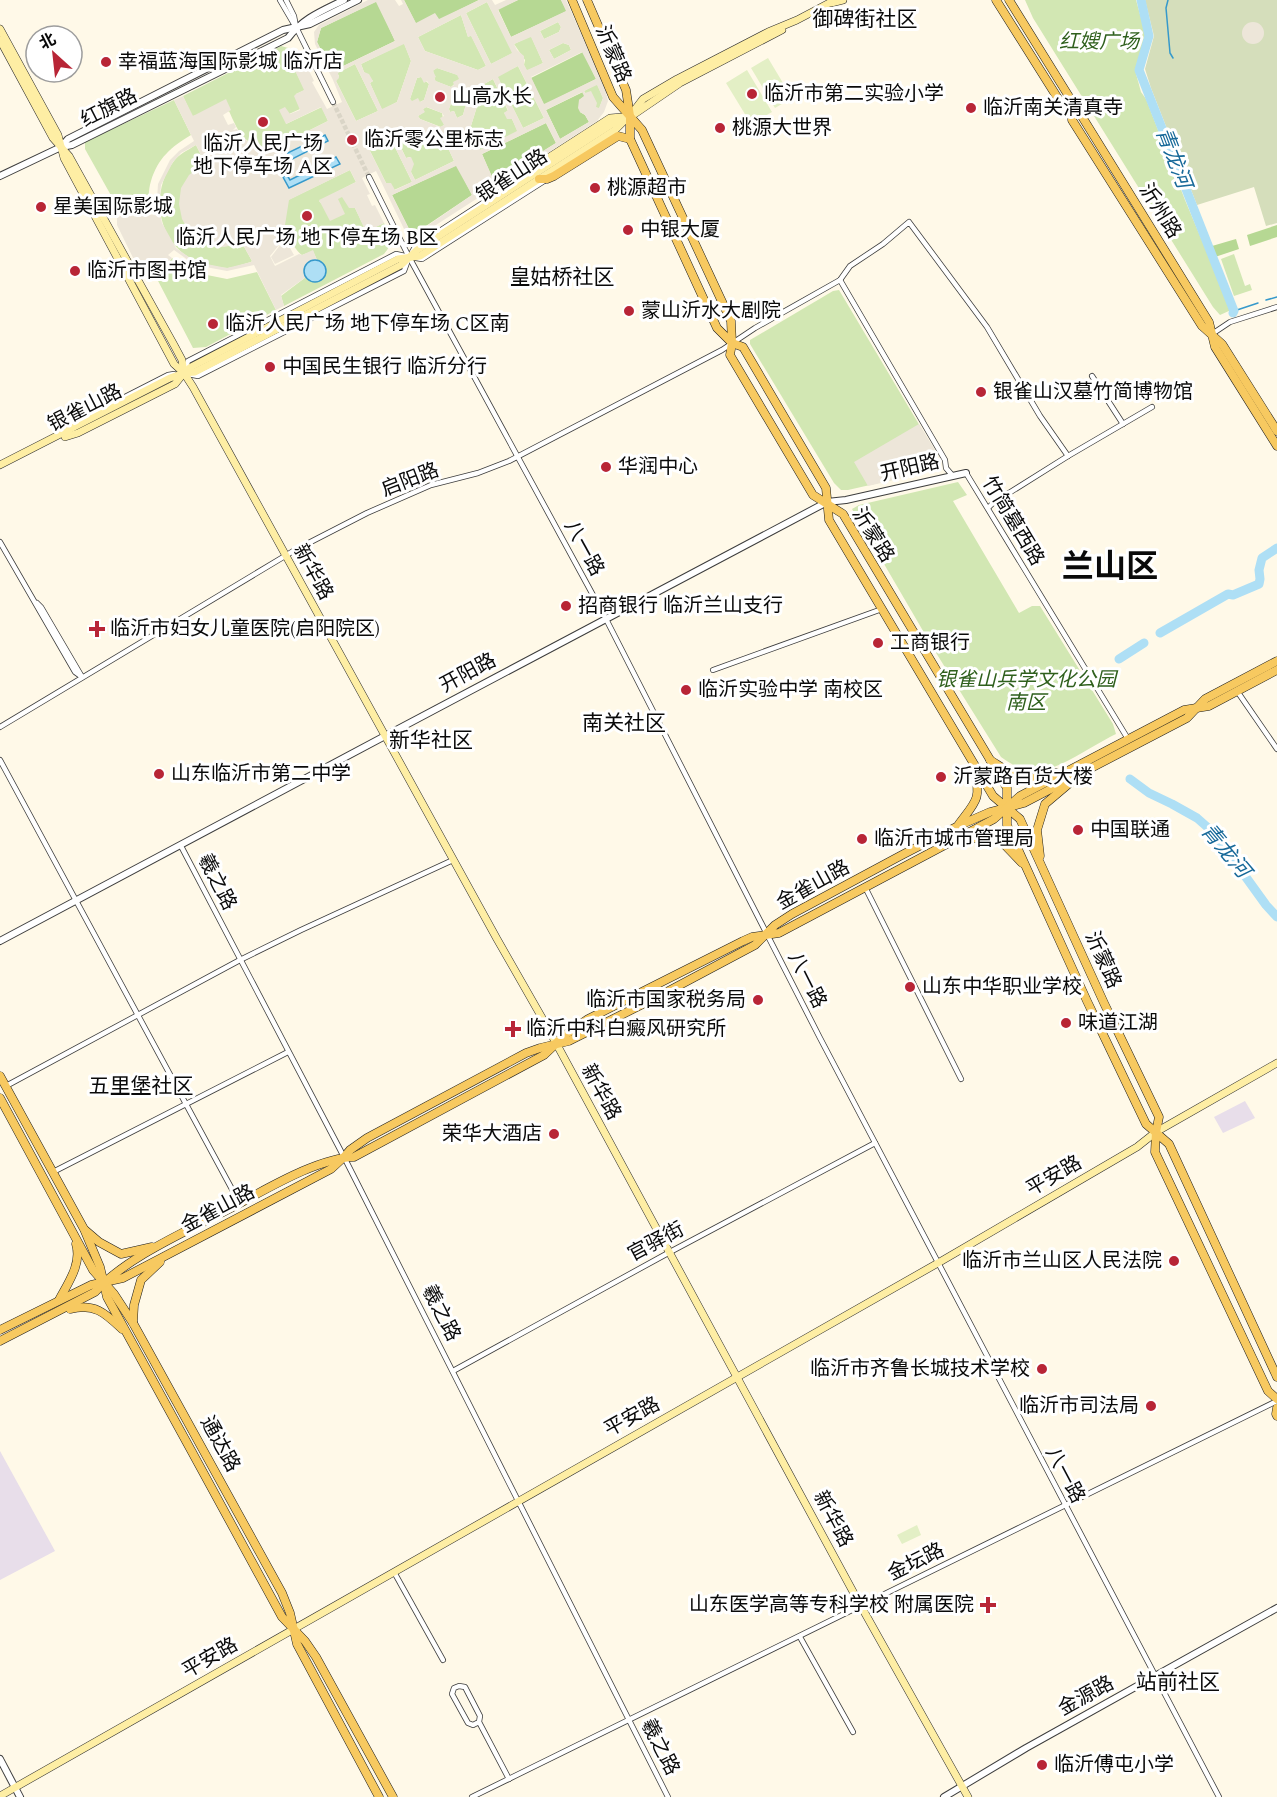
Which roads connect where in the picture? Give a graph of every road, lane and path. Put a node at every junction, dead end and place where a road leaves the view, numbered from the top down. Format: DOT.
graph roads {
  1 [pos="280,0"];
  2 [pos="286,0"];
  3 [pos="344,0"];
  4 [pos="358,0"];
  5 [pos="572,0"];
  6 [pos="587,0"];
  7 [pos="843,0"];
  8 [pos="996,0"];
  9 [pos="1009,0"];
  10 [pos="832,1"];
  11 [pos="296,27"];
  12 [pos="0,29"];
  13 [pos="0,40"];
  14 [pos="333,102"];
  15 [pos="1072,113"];
  16 [pos="630,116"];
  17 [pos="630,139"];
  18 [pos="61,147"];
  19 [pos="534,167"];
  20 [pos="0,176"];
  21 [pos="369,177"];
  22 [pos="542,179"];
  23 [pos="516,187"];
  24 [pos="409,257"];
  25 [pos="840,280"];
  26 [pos="1277,307"];
  27 [pos="1212,334"];
  28 [pos="732,343"];
  29 [pos="184,373"];
  30 [pos="1092,376"];
  31 [pos="1152,407"];
  32 [pos="1123,424"];
  33 [pos="1277,431"];
  34 [pos="1277,446"];
  35 [pos="1068,456"];
  36 [pos="517,457"];
  37 [pos="0,465"];
  38 [pos="966,473"];
  39 [pos="952,475"];
  40 [pos="827,502"];
  41 [pos="988,508"];
  42 [pos="0,542"];
  43 [pos="285,555"];
  44 [pos="882,609"];
  45 [pos="606,619"];
  46 [pos="1277,661"];
  47 [pos="713,670"];
  48 [pos="1277,670"];
  49 [pos="82,677"];
  50 [pos="1237,691"];
  51 [pos="1198,708"];
  52 [pos="0,727"];
  53 [pos="384,736"];
  54 [pos="1128,739"];
  55 [pos="1277,749"];
  56 [pos="988,759"];
  57 [pos="0,760"];
  58 [pos="974,763"];
  59 [pos="1078,770"];
  60 [pos="1007,807"];
  61 [pos="958,826"];
  62 [pos="957,839"];
  63 [pos="181,846"];
  64 [pos="453,860"];
  65 [pos="1041,863"];
  66 [pos="1026,867"];
  67 [pos="865,887"];
  68 [pos="77,901"];
  69 [pos="767,935"];
  70 [pos="0,941"];
  71 [pos="240,960"];
  72 [pos="138,1015"];
  73 [pos="556,1044"];
  74 [pos="288,1052"];
  75 [pos="1277,1063"];
  76 [pos="0,1076"];
  77 [pos="961,1079"];
  78 [pos="5,1086"];
  79 [pos="0,1098"];
  80 [pos="186,1103"];
  81 [pos="1156,1132"];
  82 [pos="875,1143"];
  83 [pos="344,1157"];
  84 [pos="54,1172"];
  85 [pos="240,1204"];
  86 [pos="84,1228"];
  87 [pos="72,1232"];
  88 [pos="159,1246"];
  89 [pos="670,1252"];
  90 [pos="168,1254"];
  91 [pos="938,1263"];
  92 [pos="104,1282"];
  93 [pos="59,1300"];
  94 [pos="57,1312"];
  95 [pos="134,1323"];
  96 [pos="0,1330"];
  97 [pos="127,1332"];
  98 [pos="0,1341"];
  99 [pos="453,1371"];
  100 [pos="738,1376"];
  101 [pos="1277,1377"];
  102 [pos="1277,1400"];
  103 [pos="1277,1408"];
  104 [pos="1277,1416"];
  105 [pos="519,1500"];
  106 [pos="1065,1505"];
  107 [pos="393,1572"];
  108 [pos="861,1606"];
  109 [pos="1277,1608"];
  110 [pos="293,1629"];
  111 [pos="800,1637"];
  112 [pos="443,1660"];
  113 [pos="1155,1677"];
  114 [pos="629,1720"];
  115 [pos="479,1722"];
  116 [pos="853,1732"];
  117 [pos="0,1759"];
  118 [pos="509,1779"];
  119 [pos="15,1787"];
  120 [pos="962,1787"];
  121 [pos="0,1796"];
  122 [pos="20,1797"];
  123 [pos="379,1797"];
  124 [pos="393,1797"];
  125 [pos="472,1797"];
  126 [pos="668,1797"];
  127 [pos="944,1797"];
  128 [pos="968,1797"];
  129 [pos="1219,1797"];
  1 -- 11 [label="street"];
  2 -- 11 [label="street"];
  3 -- 11 [label="street, 红旗路"];
  4 -- 11 [label="street, 红旗路"];
  5 -- 16 [label="main road, 沂蒙路"];
  6 -- 16 [label="main road, 沂蒙路"];
  7 -- 10 [label="main road, 银雀山路"];
  8 -- 15 [label="main road, 沂州路"];
  9 -- 15 [label="main road, 沂州路"];
  10 -- 16 [label="main road, 银雀山路"];
  11 -- 14 [label="street"];
  11 -- 18 [label="street, 红旗路"];
  12 -- 18 [label="main road, 新华路"];
  13 -- 18 [label="main road, 新华路"];
  15 -- 27 [label="main road, 沂州路"];
  16 -- 17 [label="main road, 沂蒙路"];
  16 -- 19 [label="main road"];
  16 -- 22 [label="main road, 银雀山路"];
  16 -- 23 [label="main road, 银雀山路"];
  16 -- 28 [label="main road, 沂蒙路"];
  17 -- 22 [label="main road"];
  17 -- 28 [label="main road, 沂蒙路"];
  18 -- 20 [label="street, 红旗路"];
  18 -- 29 [label="main road, 新华路"];
  19 -- 23 [label="main road"];
  19 -- 24 [label="street"];
  21 -- 24 [label="street, 八一路"];
  22 -- 24 [label="main road, 银雀山路"];
  23 -- 24 [label="main road, 银雀山路"];
  24 -- 29 [label="main road, 银雀山路"];
  24 -- 29 [label="street"];
  24 -- 36 [label="street, 八一路"];
  25 -- 28 [label="street, 启阳路"];
  25 -- 35 [label="street, 启阳路"];
  25 -- 39 [label="street, 竹简墓西路"];
  26 -- 27 [label="street"];
  27 -- 33 [label="main road, 沂州路"];
  27 -- 34 [label="main road, 沂州路"];
  28 -- 36 [label="street, 启阳路"];
  28 -- 40 [label="main road, 沂蒙路"];
  28 -- 40 [label="main road, 沂蒙路"];
  29 -- 37 [label="main road, 银雀山路"];
  29 -- 37 [label="main road, 银雀山路"];
  29 -- 43 [label="main road, 新华路"];
  30 -- 32 [label="street"];
  31 -- 32 [label="street"];
  32 -- 35 [label="street"];
  35 -- 41 [label="street"];
  36 -- 43 [label="street, 启阳路"];
  36 -- 45 [label="street, 八一路"];
  38 -- 39 [label="street, 开阳路"];
  38 -- 41 [label="street, 竹简墓西路"];
  39 -- 40 [label="street, 开阳路"];
  40 -- 44 [label="main road, 沂蒙路"];
  40 -- 45 [label="street, 开阳路"];
  40 -- 56 [label="main road, 沂蒙路"];
  41 -- 54 [label="street, 竹简墓西路"];
  42 -- 49 [label="street"];
  43 -- 49 [label="street, 启阳路"];
  43 -- 53 [label="main road, 新华路"];
  44 -- 47 [label="street"];
  44 -- 58 [label="main road, 沂蒙路"];
  45 -- 53 [label="street, 开阳路"];
  45 -- 69 [label="street, 八一路"];
  46 -- 51 [label="main road, 金雀山路"];
  48 -- 50 [label="main road, 金雀山路"];
  49 -- 52 [label="street, 启阳路"];
  50 -- 51 [label="main road, 金雀山路"];
  50 -- 55 [label="street"];
  51 -- 54 [label="main road, 金雀山路"];
  51 -- 59 [label="main road, 金雀山路"];
  53 -- 63 [label="street, 开阳路"];
  53 -- 64 [label="main road, 新华路"];
  54 -- 59 [label="main road, 金雀山路"];
  56 -- 59 [label="main road"];
  56 -- 60 [label="main road, 沂蒙路"];
  57 -- 68 [label="street"];
  58 -- 60 [label="main road, 沂蒙路"];
  58 -- 61 [label="main road"];
  59 -- 60 [label="main road, 金雀山路"];
  59 -- 65 [label="main road"];
  60 -- 61 [label="main road, 金雀山路"];
  60 -- 62 [label="main road, 金雀山路"];
  60 -- 65 [label="main road, 沂蒙路"];
  60 -- 66 [label="main road, 沂蒙路"];
  61 -- 69 [label="main road, 金雀山路"];
  62 -- 66 [label="main road"];
  62 -- 67 [label="main road, 金雀山路"];
  63 -- 68 [label="street, 开阳路"];
  63 -- 71 [label="street, 羲之路"];
  64 -- 71 [label="street"];
  64 -- 73 [label="main road, 新华路"];
  65 -- 81 [label="main road, 沂蒙路"];
  66 -- 81 [label="main road, 沂蒙路"];
  67 -- 69 [label="main road, 金雀山路"];
  67 -- 77 [label="street"];
  68 -- 70 [label="street, 开阳路"];
  68 -- 72 [label="street"];
  69 -- 73 [label="main road, 金雀山路"];
  69 -- 73 [label="main road, 金雀山路"];
  69 -- 82 [label="street, 八一路"];
  71 -- 72 [label="street"];
  71 -- 74 [label="street, 羲之路"];
  72 -- 78 [label="street"];
  72 -- 80 [label="street"];
  73 -- 83 [label="main road, 金雀山路"];
  73 -- 89 [label="main road, 新华路"];
  74 -- 80 [label="street"];
  74 -- 83 [label="street, 羲之路"];
  75 -- 81 [label="main road, 平安路"];
  76 -- 78 [label="main road, 通达路"];
  78 -- 84 [label="main road, 通达路"];
  79 -- 87 [label="main road, 通达路"];
  80 -- 84 [label="street"];
  80 -- 85 [label="street"];
  81 -- 91 [label="main road, 平安路"];
  81 -- 101 [label="main road, 沂蒙路"];
  81 -- 102 [label="main road, 沂蒙路"];
  82 -- 89 [label="street, 官驿街"];
  82 -- 91 [label="street, 八一路"];
  83 -- 85 [label="main road, 金雀山路"];
  83 -- 90 [label="main road, 金雀山路"];
  83 -- 99 [label="street, 羲之路"];
  84 -- 86 [label="main road, 通达路"];
  85 -- 88 [label="main road, 金雀山路"];
  86 -- 88 [label="main road"];
  86 -- 92 [label="main road, 通达路"];
  87 -- 92 [label="main road, 通达路"];
  87 -- 93 [label="main road"];
  88 -- 92 [label="main road, 金雀山路"];
  89 -- 99 [label="street, 官驿街"];
  89 -- 100 [label="main road, 新华路"];
  90 -- 92 [label="main road, 金雀山路"];
  90 -- 95 [label="main road"];
  91 -- 100 [label="main road, 平安路"];
  91 -- 106 [label="street, 八一路"];
  92 -- 93 [label="main road, 金雀山路"];
  92 -- 94 [label="main road, 金雀山路"];
  92 -- 95 [label="main road, 通达路"];
  92 -- 97 [label="main road, 通达路"];
  93 -- 96 [label="main road, 金雀山路"];
  94 -- 97 [label="main road"];
  94 -- 98 [label="main road, 金雀山路"];
  95 -- 110 [label="main road, 通达路"];
  97 -- 110 [label="main road, 通达路"];
  99 -- 105 [label="street, 羲之路"];
  100 -- 105 [label="main road, 平安路"];
  100 -- 108 [label="main road, 新华路"];
  102 -- 106 [label="street, 金坛路"];
  103 -- 104 [label="main road"];
  105 -- 107 [label="main road, 平安路"];
  105 -- 114 [label="street, 羲之路"];
  106 -- 108 [label="street, 金坛路"];
  106 -- 113 [label="street, 八一路"];
  107 -- 110 [label="main road, 平安路"];
  107 -- 112 [label="street"];
  108 -- 111 [label="street, 金坛路"];
  108 -- 120 [label="main road, 新华路"];
  109 -- 113 [label="street, 金源路"];
  110 -- 119 [label="main road, 平安路"];
  110 -- 123 [label="main road, 通达路"];
  110 -- 124 [label="main road, 通达路"];
  111 -- 114 [label="street, 金坛路"];
  111 -- 116 [label="street"];
  113 -- 120 [label="street, 金源路"];
  113 -- 129 [label="street, 八一路"];
  114 -- 118 [label="street, 金坛路"];
  114 -- 126 [label="street, 羲之路"];
  115 -- 115 [label="street"];
  115 -- 118 [label="street"];
  117 -- 119 [label="street"];
  118 -- 125 [label="street, 金坛路"];
  119 -- 121 [label="main road, 平安路"];
  119 -- 122 [label="street"];
  120 -- 127 [label="street, 金源路"];
  120 -- 128 [label="main road, 新华路"];
}
